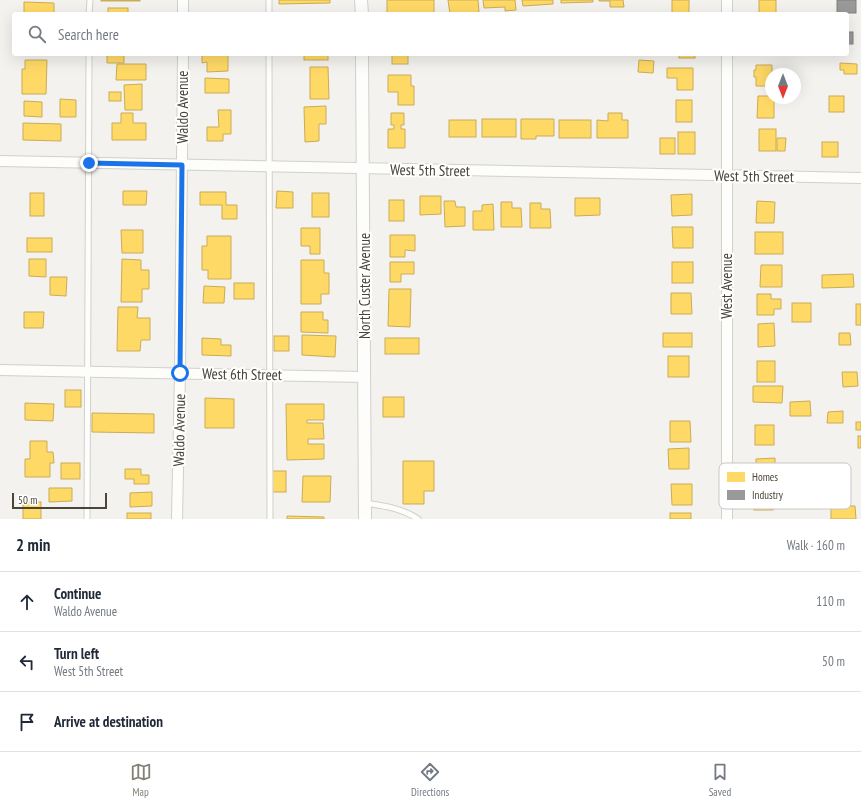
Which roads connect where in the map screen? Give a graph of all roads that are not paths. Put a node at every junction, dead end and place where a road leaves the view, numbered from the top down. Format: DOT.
graph roads {
  1 [pos="90,0"];
  2 [pos="183,0"];
  3 [pos="269,0"];
  4 [pos="361,0"];
  5 [pos="727,0"];
  6 [pos="90,12"];
  7 [pos="183,12"];
  8 [pos="269,12"];
  9 [pos="362,12"];
  10 [pos="727,12"];
  11 [pos="89,56"];
  12 [pos="183,56"];
  13 [pos="269,56"];
  14 [pos="362,56"];
  15 [pos="727,56"];
  16 [pos="0,161"];
  17 [pos="89,163"];
  18 [pos="182,165"];
  19 [pos="270,167"];
  20 [pos="363,168"];
  21 [pos="726,176"];
  22 [pos="861,178"];
  23 [pos="0,370"];
  24 [pos="87,372"];
  25 [pos="180,373"];
  26 [pos="270,375"];
  27 [pos="364,376"];
  28 [pos="727,463"];
  29 [pos="365,503"];
  30 [pos="727,509"];
  31 [pos="87,519"];
  32 [pos="177,519"];
  33 [pos="270,519"];
  34 [pos="365,519"];
  35 [pos="418,519"];
  36 [pos="727,519"];
  1 -- 6 [label="lane"];
  2 -- 7 [label="street"];
  3 -- 8 [label="lane"];
  4 -- 9 [label="street"];
  5 -- 10 [label="street"];
  11 -- 17 [label="lane"];
  12 -- 18 [label="street, Waldo Avenue"];
  13 -- 19 [label="lane"];
  14 -- 20 [label="street, North Custer Avenue"];
  15 -- 21 [label="street, West Avenue"];
  16 -- 17 [label="street, West 5th Street"];
  17 -- 18 [label="street, West 5th Street"];
  17 -- 24 [label="lane"];
  18 -- 19 [label="street, West 5th Street"];
  18 -- 25 [label="street, Waldo Avenue"];
  19 -- 20 [label="street, West 5th Street"];
  19 -- 26 [label="lane"];
  20 -- 21 [label="street, West 5th Street"];
  20 -- 27 [label="street, North Custer Avenue"];
  21 -- 22 [label="street, West 5th Street"];
  21 -- 28 [label="street, West Avenue"];
  23 -- 24 [label="street, West 6th Street"];
  24 -- 25 [label="street, West 6th Street"];
  24 -- 31 [label="lane"];
  25 -- 26 [label="street, West 6th Street"];
  25 -- 32 [label="street, Waldo Avenue"];
  26 -- 27 [label="street, West 6th Street"];
  26 -- 33 [label="lane"];
  27 -- 29 [label="street, North Custer Avenue"];
  29 -- 34 [label="street, North Custer Avenue"];
  29 -- 35 [label="lane"];
  30 -- 36 [label="street, West Avenue"];
}
